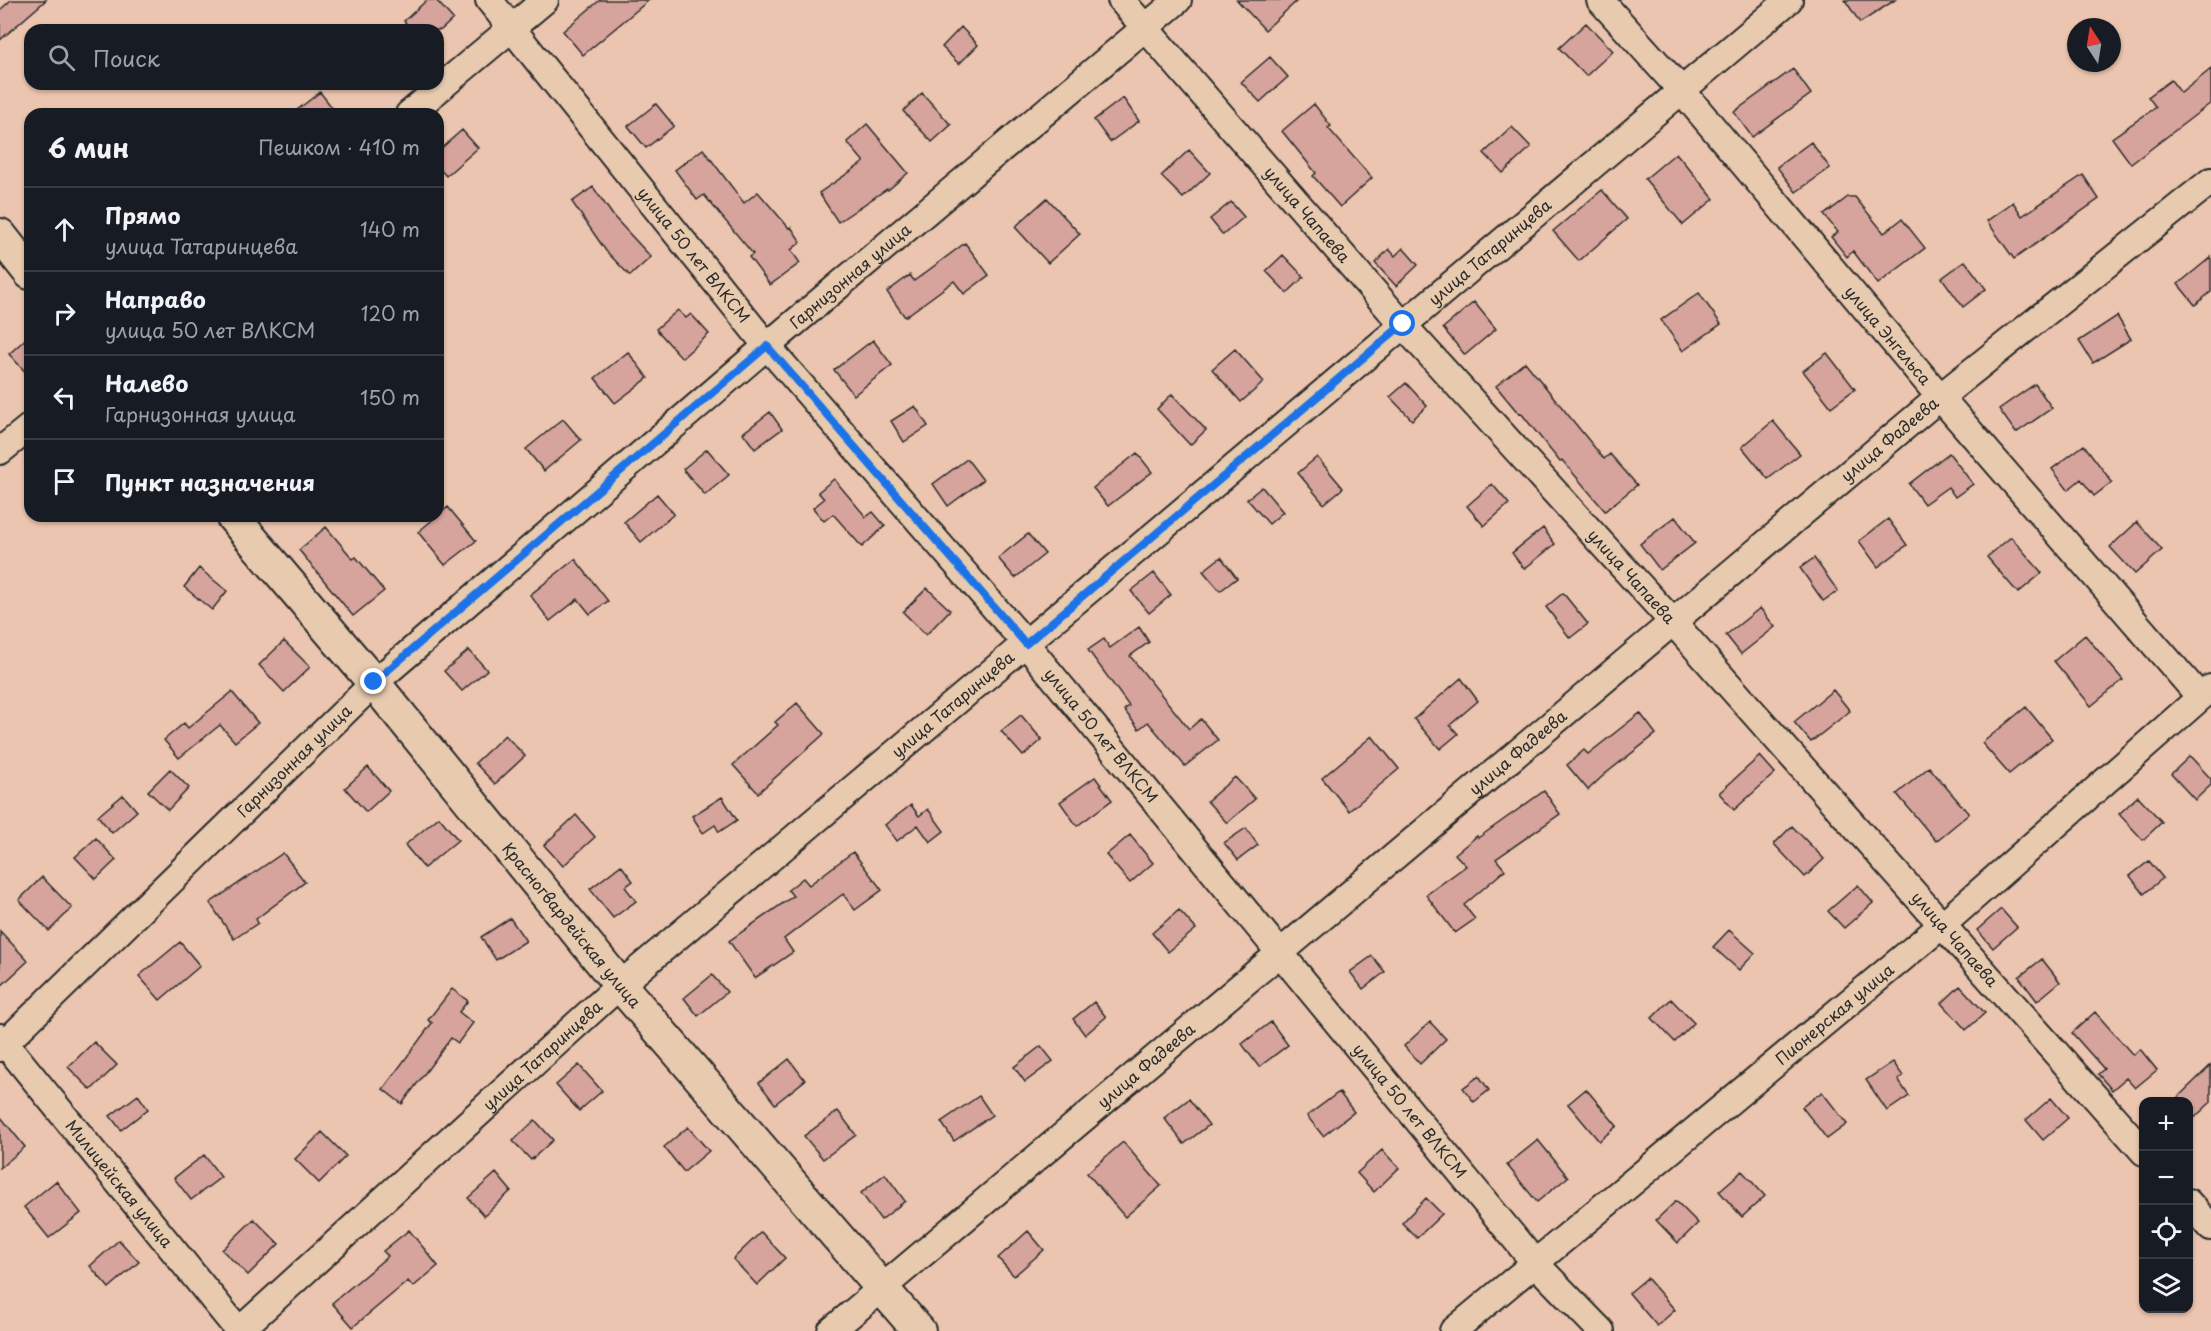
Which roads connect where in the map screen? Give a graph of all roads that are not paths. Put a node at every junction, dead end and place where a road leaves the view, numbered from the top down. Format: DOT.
graph roads {
  1 [pos="489,0"];
  2 [pos="545,0"];
  3 [pos="1121,0"];
  4 [pos="1178,0"];
  5 [pos="1600,0"];
  6 [pos="1789,0"];
  7 [pos="513,28"];
  8 [pos="1145,28"];
  9 [pos="444,85"];
  10 [pos="438,90"];
  11 [pos="1682,91"];
  12 [pos="416,108"];
  13 [pos="2211,181"];
  14 [pos="0,236"];
  15 [pos="24,266"];
  16 [pos="1403,324"];
  17 [pos="767,346"];
  18 [pos="1940,397"];
  19 [pos="24,432"];
  20 [pos="0,451"];
  21 [pos="237,522"];
  22 [pos="1672,621"];
  23 [pos="1026,644"];
  24 [pos="374,682"];
  25 [pos="2205,693"];
  26 [pos="1941,926"];
  27 [pos="1280,952"];
  28 [pos="620,985"];
  29 [pos="2,1043"];
  30 [pos="2143,1151"];
  31 [pos="2191,1205"];
  32 [pos="2211,1227"];
  33 [pos="1535,1263"];
  34 [pos="882,1288"];
  35 [pos="239,1331"];
  36 [pos="831,1331"];
  37 [pos="919,1331"];
  38 [pos="1453,1331"];
  39 [pos="1601,1331"];
  1 -- 7 [label="street, улица 50 лет ВЛКСМ"];
  2 -- 7 [label="street"];
  3 -- 8 [label="street, улица Чапаева"];
  4 -- 8 [label="street, Гарнизонная улица"];
  5 -- 11 [label="street, улица Энгельса"];
  6 -- 11 [label="street, улица Татаринцева"];
  7 -- 9 [label="street"];
  7 -- 17 [label="street, улица 50 лет ВЛКСМ"];
  8 -- 16 [label="street, улица Чапаева"];
  8 -- 17 [label="street, Гарнизонная улица"];
  10 -- 12 [label="street"];
  11 -- 16 [label="street, улица Татаринцева"];
  11 -- 18 [label="street, улица Энгельса"];
  13 -- 18 [label="street, улица Фадеева"];
  14 -- 15 [label="street"];
  16 -- 22 [label="street, улица Чапаева"];
  16 -- 23 [label="street, улица Татаринцева"];
  17 -- 23 [label="street, улица 50 лет ВЛКСМ"];
  17 -- 24 [label="street, Гарнизонная улица"];
  18 -- 22 [label="street, улица Фадеева"];
  18 -- 25 [label="street, улица Энгельса"];
  19 -- 20 [label="street"];
  21 -- 24 [label="street, Красногвардейская улица"];
  22 -- 26 [label="street, улица Чапаева"];
  22 -- 27 [label="street, улица Фадеева"];
  23 -- 27 [label="street, улица 50 лет ВЛКСМ"];
  23 -- 28 [label="street, улица Татаринцева"];
  24 -- 28 [label="street, Красногвардейская улица"];
  24 -- 29 [label="street, Гарнизонная улица"];
  25 -- 26 [label="street, Пионерская улица"];
  26 -- 30 [label="street, улица Чапаева"];
  26 -- 33 [label="street, Пионерская улица"];
  27 -- 33 [label="street, улица 50 лет ВЛКСМ"];
  27 -- 34 [label="street, улица Фадеева"];
  28 -- 34 [label="street, Красногвардейская улица"];
  28 -- 35 [label="street, улица Татаринцева"];
  29 -- 35 [label="street, Милицейская улица"];
  31 -- 32 [label="street"];
  33 -- 38 [label="street, Пионерская улица"];
  33 -- 39 [label="street, улица 50 лет ВЛКСМ"];
  34 -- 36 [label="street, улица Фадеева"];
  34 -- 37 [label="street, Красногвардейская улица"];
}
